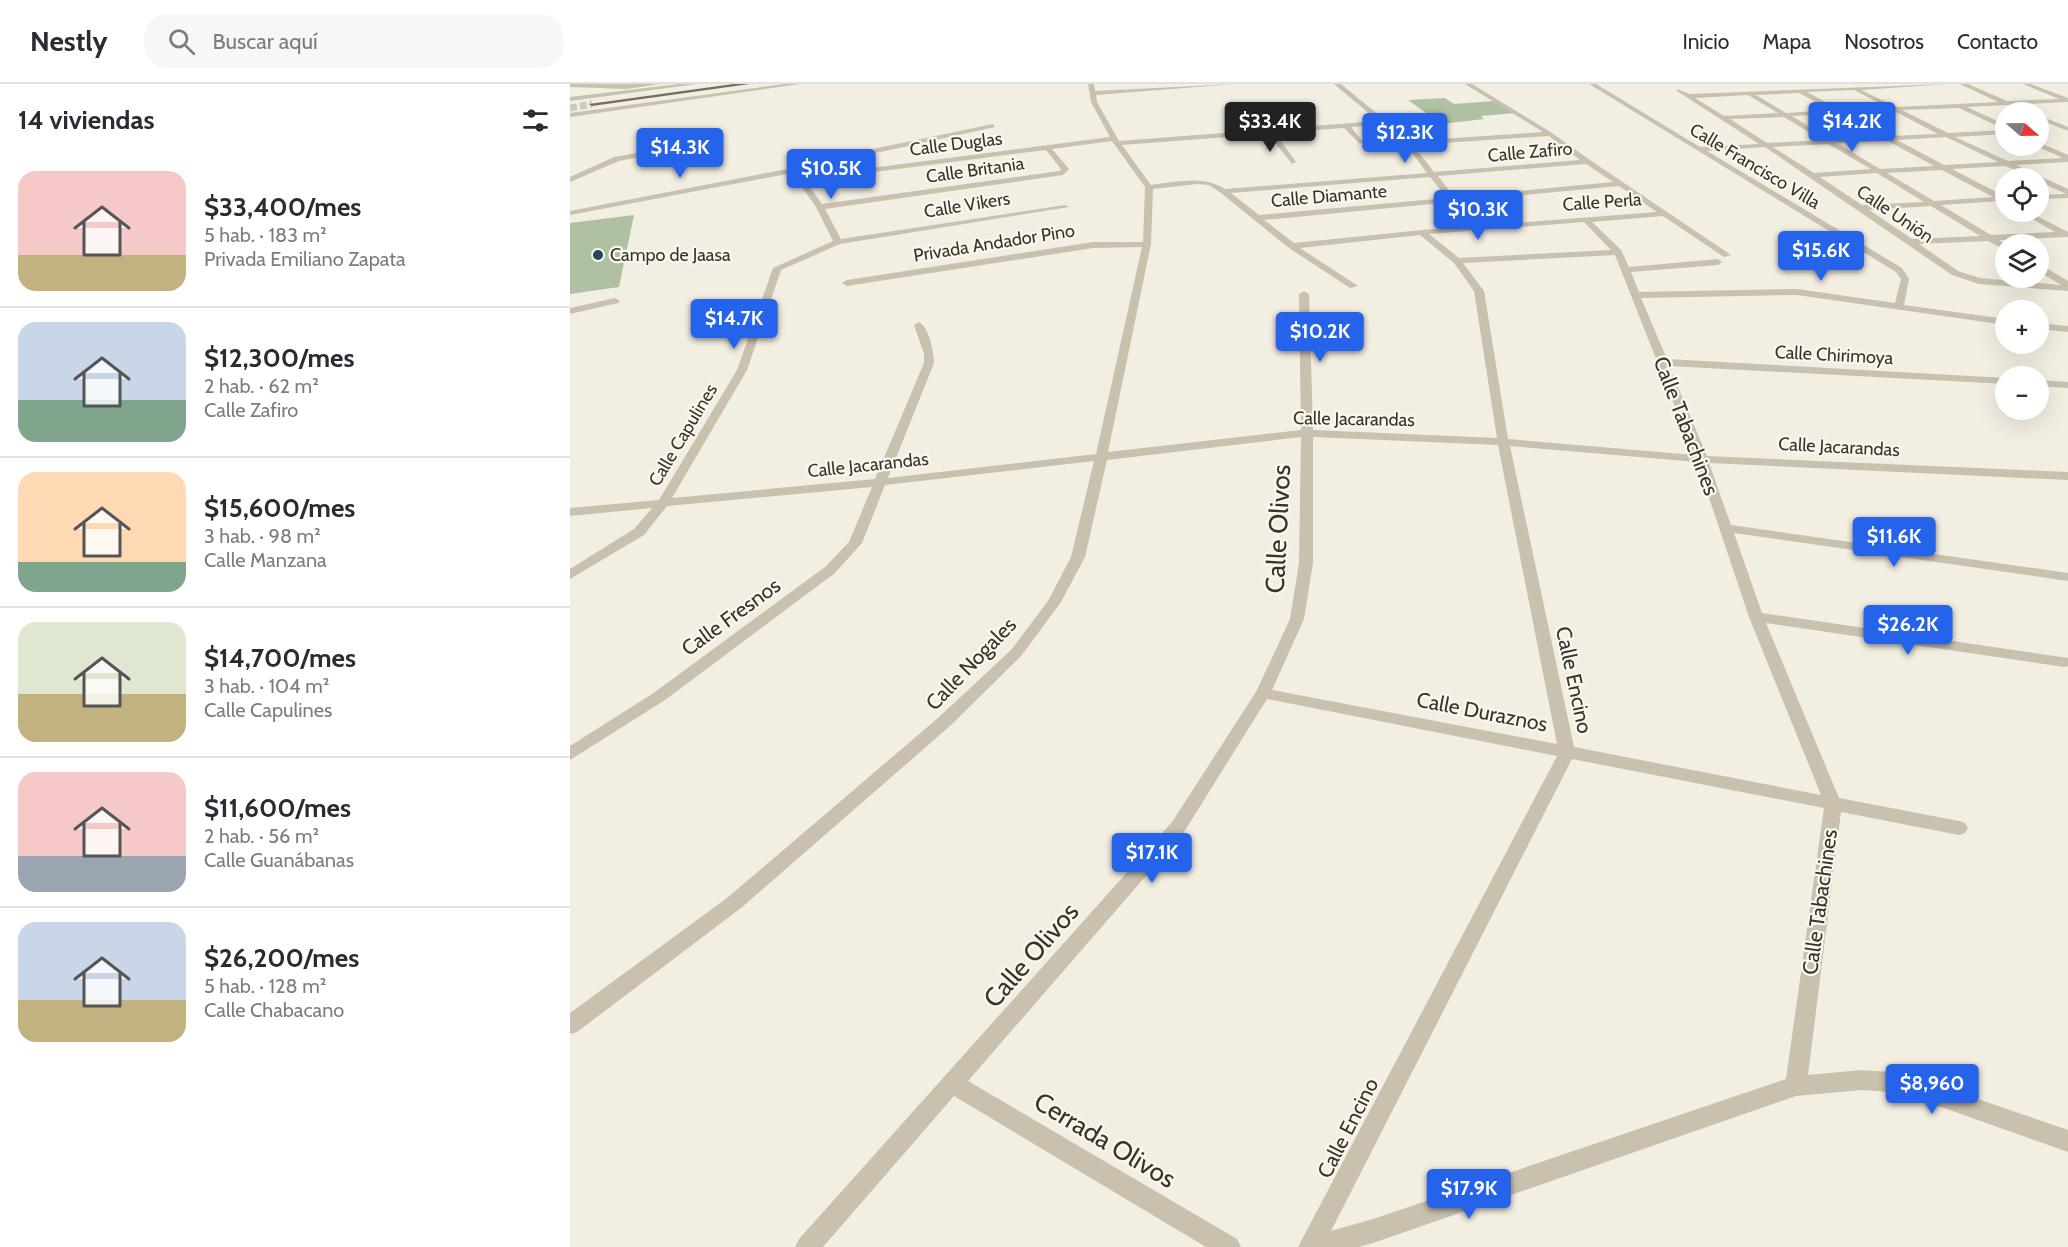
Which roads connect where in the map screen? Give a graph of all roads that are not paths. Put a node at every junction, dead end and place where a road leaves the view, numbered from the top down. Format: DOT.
graph roads {
  1 [pos="604,84"];
  2 [pos="657,84"];
  3 [pos="694,84"];
  4 [pos="726,84"];
  5 [pos="747,84"];
  6 [pos="774,84"];
  7 [pos="797,84"];
  8 [pos="1232,84"];
  9 [pos="1338,84"];
  10 [pos="1468,84"];
  11 [pos="1592,84"];
  12 [pos="1946,84"];
  13 [pos="1963,84"];
  14 [pos="2026,84"];
  15 [pos="570,85"];
  16 [pos="595,86"];
  17 [pos="1908,86"];
  18 [pos="1092,88"];
  19 [pos="1854,88"];
  20 [pos="1679,90"];
  21 [pos="1800,91"];
  22 [pos="1919,91"];
  23 [pos="570,93"];
  24 [pos="613,93"];
  25 [pos="1749,93"];
  26 [pos="1689,96"];
  27 [pos="570,99"];
  28 [pos="2068,100"];
  29 [pos="1940,101"];
  30 [pos="2005,102"];
  31 [pos="2027,102"];
  32 [pos="1995,104"];
  33 [pos="591,105"];
  34 [pos="1950,106"];
  35 [pos="1960,106"];
  36 [pos="612,109"];
  37 [pos="1895,109"];
  38 [pos="1837,112"];
  39 [pos="570,113"];
  40 [pos="1785,115"];
  41 [pos="1721,118"];
  42 [pos="2049,122"];
  43 [pos="1384,123"];
  44 [pos="1995,124"];
  45 [pos="1345,125"];
  46 [pos="993,126"];
  47 [pos="2049,129"];
  48 [pos="2067,129"];
  49 [pos="1269,130"];
  50 [pos="1995,131"];
  51 [pos="1550,134"];
  52 [pos="1946,135"];
  53 [pos="1886,138"];
  54 [pos="1116,141"];
  55 [pos="1828,141"];
  56 [pos="711,142"];
  57 [pos="1360,142"];
  58 [pos="1408,142"];
  59 [pos="1764,145"];
  60 [pos="1048,148"];
  61 [pos="1696,149"];
  62 [pos="2049,150"];
  63 [pos="2068,159"];
  64 [pos="1292,162"];
  65 [pos="1587,162"];
  66 [pos="2008,164"];
  67 [pos="1944,167"];
  68 [pos="795,168"];
  69 [pos="1879,171"];
  70 [pos="1435,175"];
  71 [pos="1813,175"];
  72 [pos="802,179"];
  73 [pos="570,180"];
  74 [pos="1621,184"];
  75 [pos="1149,187"];
  76 [pos="1224,191"];
  77 [pos="2068,194"];
  78 [pos="1995,195"];
  79 [pos="2049,196"];
  80 [pos="1995,200"];
  81 [pos="1453,201"];
  82 [pos="1933,203"];
  83 [pos="820,207"];
  84 [pos="1065,207"];
  85 [pos="1858,207"];
  86 [pos="570,213"];
  87 [pos="1662,214"];
  88 [pos="1255,218"];
  89 [pos="1585,219"];
  90 [pos="2043,222"];
  91 [pos="1422,232"];
  92 [pos="2067,235"];
  93 [pos="1992,239"];
  94 [pos="1995,241"];
  95 [pos="838,242"];
  96 [pos="1910,242"];
  97 [pos="1147,244"];
  98 [pos="1292,246"];
  99 [pos="1618,252"];
  100 [pos="1727,255"];
  101 [pos="1457,261"];
  102 [pos="1718,262"];
  103 [pos="1626,270"];
  104 [pos="2049,274"];
  105 [pos="847,283"];
  106 [pos="1353,286"];
  107 [pos="2068,287"];
  108 [pos="1304,294"];
  109 [pos="1634,295"];
  110 [pos="615,301"];
  111 [pos="1899,308"];
  112 [pos="570,311"];
  113 [pos="1995,321"];
  114 [pos="919,325"];
  115 [pos="2063,329"];
  116 [pos="2068,338"];
  117 [pos="1661,362"];
  118 [pos="1995,380"];
  119 [pos="2049,384"];
  120 [pos="2068,385"];
  121 [pos="1307,433"];
  122 [pos="1503,442"];
  123 [pos="1101,456"];
  124 [pos="1702,459"];
  125 [pos="2068,476"];
  126 [pos="882,482"];
  127 [pos="663,503"];
  128 [pos="570,512"];
  129 [pos="1725,528"];
  130 [pos="570,575"];
  131 [pos="2068,577"];
  132 [pos="1756,617"];
  133 [pos="2064,662"];
  134 [pos="1263,693"];
  135 [pos="1568,752"];
  136 [pos="570,754"];
  137 [pos="1833,804"];
  138 [pos="1959,828"];
  139 [pos="570,1026"];
  140 [pos="952,1083"];
  141 [pos="1796,1086"];
  142 [pos="2068,1141"];
  143 [pos="807,1247"];
  144 [pos="1230,1247"];
  145 [pos="1310,1247"];
  146 [pos="1317,1247"];
  1 -- 16 [label="street"];
  2 -- 16 [label="street"];
  3 -- 24 [label="street"];
  4 -- 33 [label="main road"];
  5 -- 33 [label="main road"];
  6 -- 33 [label="street"];
  7 -- 36 [label="street"];
  8 -- 18 [label="street"];
  9 -- 43 [label="street"];
  10 -- 51 [label="street"];
  11 -- 61 [label="street, Calle Francisco Villa"];
  12 -- 17 [label="street"];
  13 -- 30 [label="street"];
  14 -- 28 [label="street"];
  15 -- 16 [label="street"];
  16 -- 23 [label="street"];
  17 -- 19 [label="street"];
  17 -- 22 [label="street"];
  18 -- 54 [label="street"];
  19 -- 21 [label="street"];
  19 -- 37 [label="street"];
  20 -- 26 [label="street, Calle Unión"];
  21 -- 25 [label="street"];
  21 -- 38 [label="street"];
  24 -- 27 [label="street"];
  24 -- 33 [label="street"];
  25 -- 26 [label="street"];
  25 -- 40 [label="street"];
  26 -- 41 [label="street, Calle Unión"];
  28 -- 31 [label="street"];
  29 -- 34 [label="street"];
  32 -- 35 [label="street"];
  33 -- 36 [label="street"];
  33 -- 39 [label="street"];
  34 -- 35 [label="street"];
  34 -- 37 [label="street"];
  35 -- 44 [label="street"];
  36 -- 39 [label="street"];
  37 -- 38 [label="street"];
  37 -- 52 [label="street"];
  38 -- 40 [label="street"];
  38 -- 53 [label="street"];
  40 -- 41 [label="street"];
  40 -- 55 [label="street"];
  41 -- 59 [label="street, Calle Unión"];
  42 -- 48 [label="street"];
  43 -- 45 [label="street, Calle Duglas"];
  43 -- 58 [label="street"];
  45 -- 49 [label="street, Calle Duglas"];
  45 -- 57 [label="street"];
  46 -- 68 [label="street"];
  47 -- 48 [label="street"];
  49 -- 54 [label="street, Calle Duglas"];
  49 -- 64 [label="street"];
  50 -- 52 [label="street"];
  51 -- 58 [label="street"];
  51 -- 65 [label="street"];
  52 -- 53 [label="street"];
  52 -- 66 [label="street"];
  53 -- 55 [label="street"];
  53 -- 67 [label="street"];
  54 -- 60 [label="street, Calle Duglas"];
  54 -- 75 [label="street"];
  55 -- 59 [label="street"];
  55 -- 69 [label="street"];
  56 -- 73 [label="street"];
  58 -- 70 [label="street"];
  59 -- 61 [label="street"];
  59 -- 71 [label="street, Calle Unión"];
  60 -- 72 [label="street, Calle Duglas"];
  60 -- 83 [label="street, Calle Britania"];
  61 -- 111 [label="street, Calle Francisco Villa"];
  62 -- 63 [label="street"];
  63 -- 66 [label="street"];
  65 -- 70 [label="street, Calle Zafiro"];
  65 -- 74 [label="street"];
  66 -- 67 [label="street"];
  66 -- 77 [label="street"];
  67 -- 69 [label="street"];
  67 -- 78 [label="street"];
  68 -- 72 [label="street"];
  68 -- 86 [label="street"];
  69 -- 71 [label="street"];
  69 -- 82 [label="street"];
  70 -- 76 [label="street, Calle Zafiro"];
  70 -- 81 [label="street"];
  71 -- 85 [label="street, Calle Unión"];
  72 -- 83 [label="street"];
  74 -- 81 [label="street, Calle Diamante"];
  74 -- 87 [label="street"];
  75 -- 76 [label="street"];
  75 -- 97 [label="street, Calle Nogales"];
  76 -- 88 [label="street"];
  77 -- 79 [label="street"];
  80 -- 82 [label="street"];
  81 -- 88 [label="street, Calle Diamante"];
  82 -- 85 [label="street"];
  82 -- 93 [label="street"];
  83 -- 95 [label="street"];
  84 -- 95 [label="street, Calle Vikers"];
  85 -- 96 [label="street, Calle Unión"];
  87 -- 89 [label="street, Calle Perla"];
  87 -- 100 [label="street"];
  88 -- 98 [label="street"];
  89 -- 91 [label="street, Calle Perla"];
  89 -- 99 [label="street"];
  90 -- 92 [label="street"];
  91 -- 98 [label="street, Calle Perla"];
  91 -- 101 [label="street, Calle Encino"];
  92 -- 93 [label="street"];
  93 -- 94 [label="street"];
  93 -- 96 [label="street"];
  95 -- 127 [label="street, Calle Capulines"];
  96 -- 107 [label="street, Calle Unión"];
  97 -- 105 [label="street, Privada Andador Pino"];
  97 -- 123 [label="street, Calle Nogales"];
  98 -- 106 [label="street"];
  99 -- 101 [label="street"];
  99 -- 103 [label="street, Calle Tabachines"];
  101 -- 122 [label="street, Calle Encino"];
  102 -- 103 [label="street"];
  103 -- 109 [label="street, Calle Tabachines"];
  104 -- 107 [label="street"];
  108 -- 121 [label="street, Calle Olivos"];
  109 -- 111 [label="street"];
  109 -- 117 [label="street, Calle Tabachines"];
  110 -- 112 [label="street"];
  111 -- 113 [label="street"];
  114 -- 126 [label="street, Calle Fresnos"];
  115 -- 116 [label="street"];
  117 -- 118 [label="street, Calle Chirimoya"];
  117 -- 124 [label="street, Calle Tabachines"];
  119 -- 120 [label="street"];
  121 -- 122 [label="street, Calle Jacarandas"];
  121 -- 123 [label="street, Calle Jacarandas"];
  121 -- 134 [label="street, Calle Olivos"];
  122 -- 124 [label="street, Calle Jacarandas"];
  122 -- 135 [label="street, Calle Encino"];
  123 -- 126 [label="street, Calle Jacarandas"];
  123 -- 139 [label="street, Calle Nogales"];
  124 -- 125 [label="street, Calle Jacarandas"];
  124 -- 129 [label="street, Calle Tabachines"];
  126 -- 127 [label="street, Calle Jacarandas"];
  126 -- 136 [label="street, Calle Fresnos"];
  127 -- 128 [label="street, Calle Jacarandas"];
  127 -- 130 [label="street, Calle Capulines"];
  129 -- 131 [label="street"];
  129 -- 132 [label="street, Calle Tabachines"];
  132 -- 133 [label="street"];
  132 -- 137 [label="street, Calle Tabachines"];
  134 -- 135 [label="street, Calle Duraznos"];
  134 -- 140 [label="street, Calle Olivos"];
  135 -- 137 [label="street, Calle Duraznos"];
  135 -- 145 [label="street, Calle Encino"];
  137 -- 138 [label="street, Calle Duraznos"];
  137 -- 141 [label="street, Calle Tabachines"];
  140 -- 143 [label="street, Calle Olivos"];
  140 -- 144 [label="street, Cerrada Olivos"];
  141 -- 142 [label="street"];
  141 -- 146 [label="street"];
}
